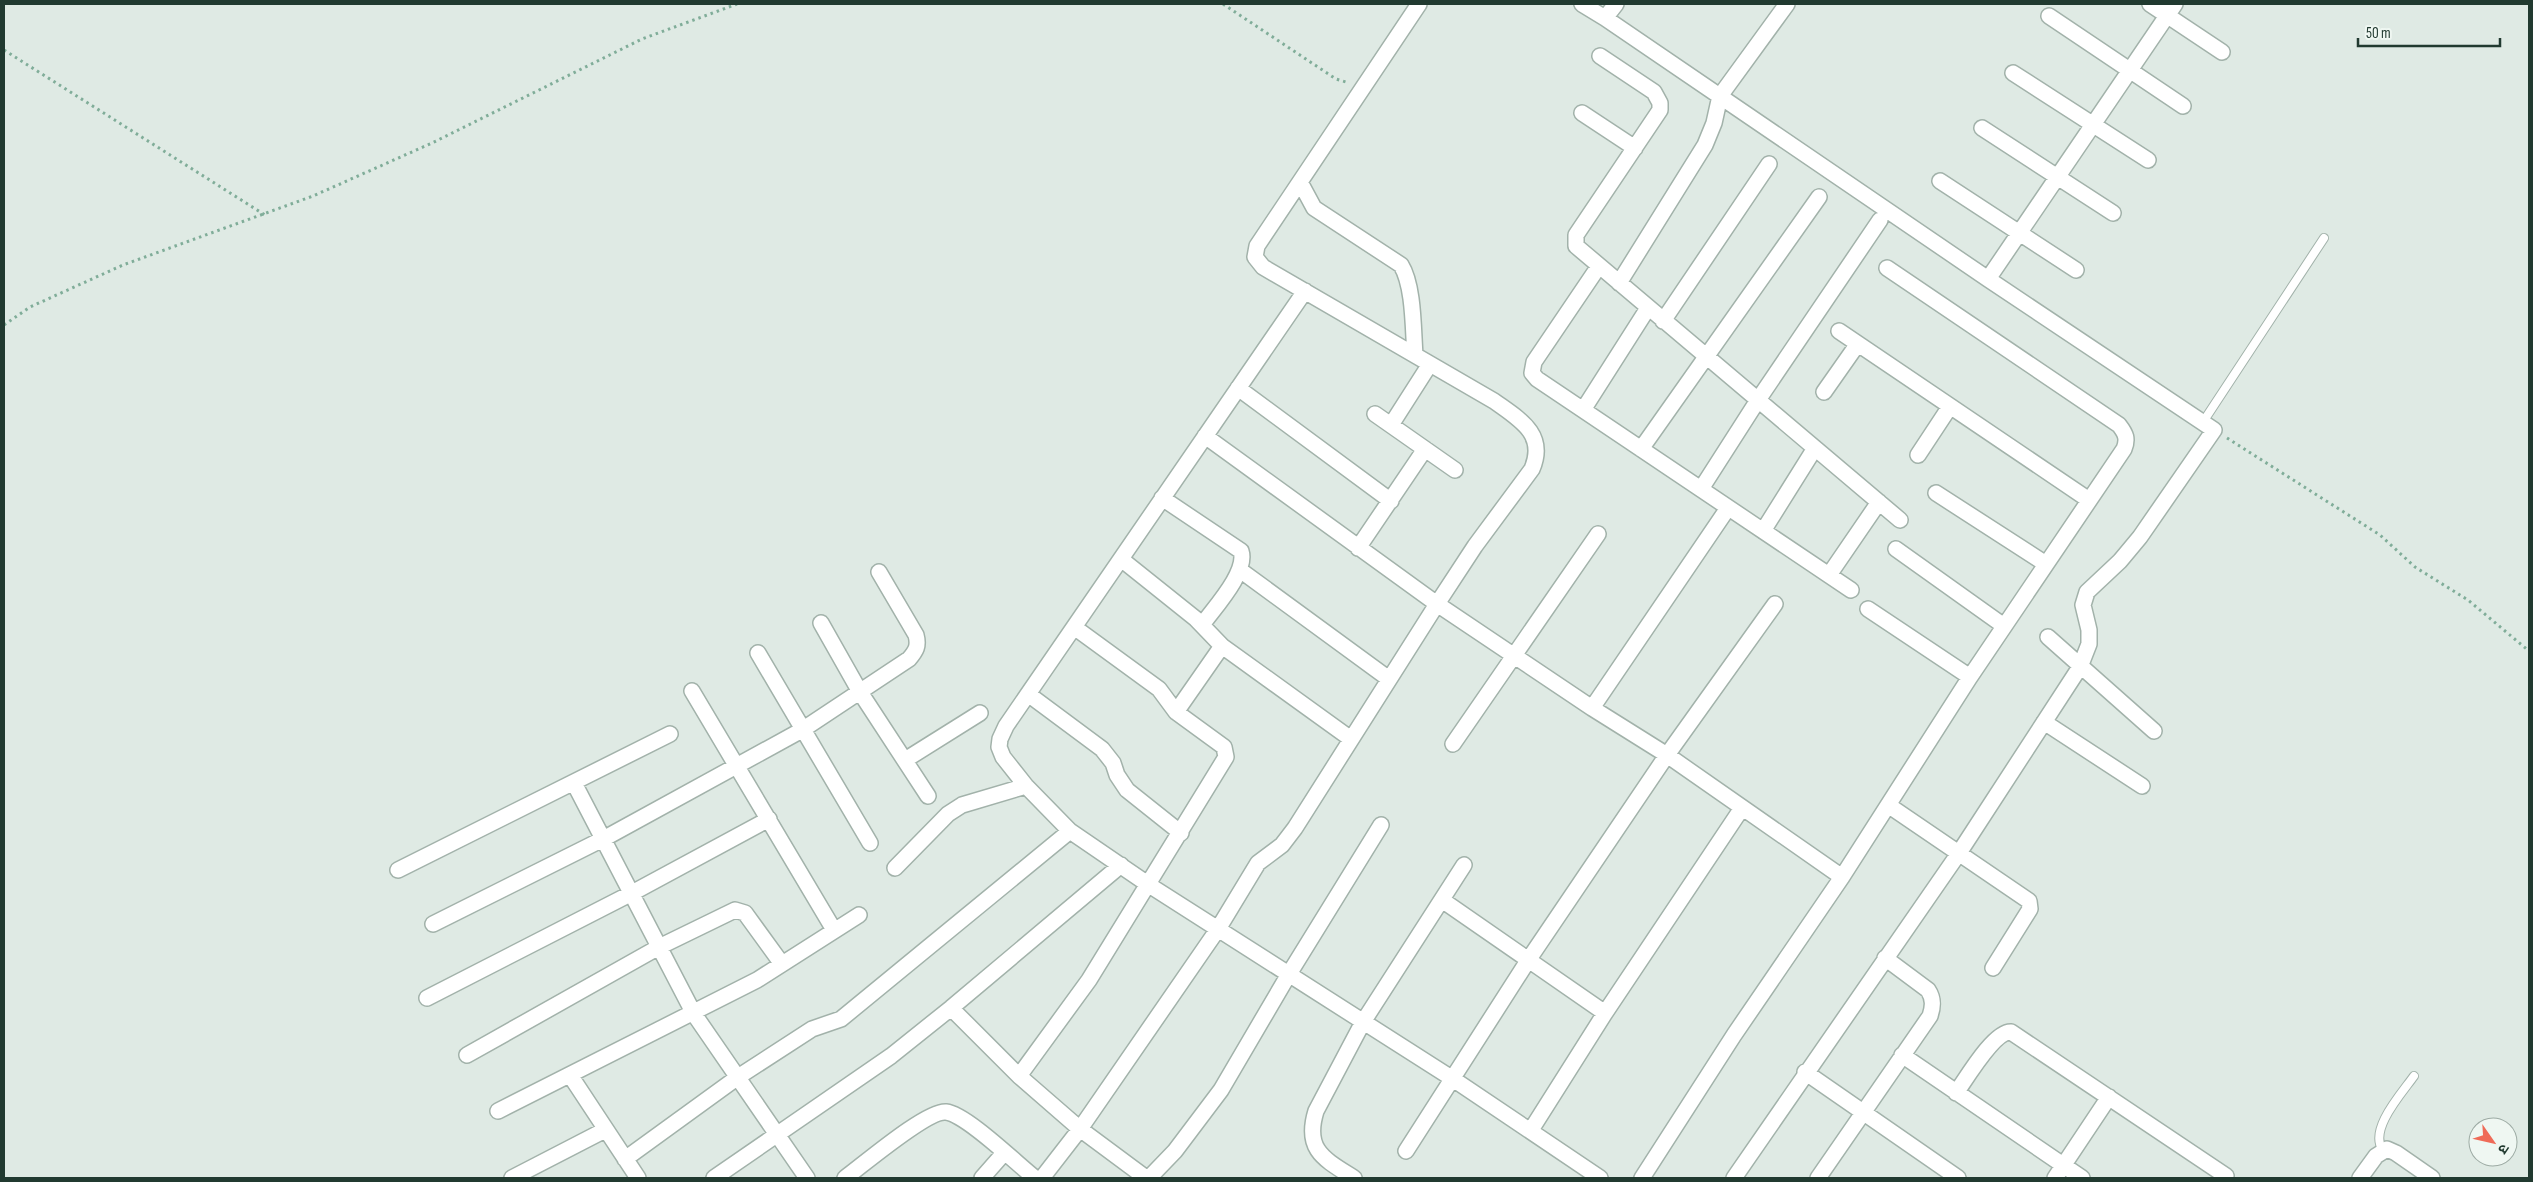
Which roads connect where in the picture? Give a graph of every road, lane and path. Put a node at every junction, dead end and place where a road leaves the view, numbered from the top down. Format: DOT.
graph roads {
  1 [pos="737,4"];
  2 [pos="1223,4"];
  3 [pos="1419,4"];
  4 [pos="1582,4"];
  5 [pos="1616,4"];
  6 [pos="1787,4"];
  7 [pos="2150,4"];
  8 [pos="2171,10"];
  9 [pos="2049,16"];
  10 [pos="1605,18"];
  11 [pos="4,50"];
  12 [pos="2222,52"];
  13 [pos="1600,56"];
  14 [pos="2130,70"];
  15 [pos="2014,73"];
  16 [pos="1369,81"];
  17 [pos="1720,96"];
  18 [pos="2183,106"];
  19 [pos="1582,113"];
  20 [pos="2093,125"];
  21 [pos="1982,128"];
  22 [pos="1635,148"];
  23 [pos="2148,160"];
  24 [pos="1769,164"];
  25 [pos="2057,177"];
  26 [pos="1940,181"];
  27 [pos="1300,182"];
  28 [pos="1819,196"];
  29 [pos="2113,213"];
  30 [pos="264,215"];
  31 [pos="1880,220"];
  32 [pos="2019,233"];
  33 [pos="2324,238"];
  34 [pos="1598,266"];
  35 [pos="1887,268"];
  36 [pos="2076,270"];
  37 [pos="1988,279"];
  38 [pos="1618,283"];
  39 [pos="1305,292"];
  40 [pos="1648,308"];
  41 [pos="1663,321"];
  42 [pos="4,325"];
  43 [pos="1838,331"];
  44 [pos="1857,345"];
  45 [pos="1415,355"];
  46 [pos="1705,355"];
  47 [pos="1430,364"];
  48 [pos="1238,388"];
  49 [pos="1824,392"];
  50 [pos="1758,400"];
  51 [pos="1949,408"];
  52 [pos="1583,410"];
  53 [pos="1375,414"];
  54 [pos="1391,425"];
  55 [pos="2209,426"];
  56 [pos="1205,436"];
  57 [pos="1815,448"];
  58 [pos="1426,449"];
  59 [pos="1641,449"];
  60 [pos="1918,455"];
  61 [pos="1455,470"];
  62 [pos="1702,489"];
  63 [pos="1936,493"];
  64 [pos="1162,498"];
  65 [pos="2089,500"];
  66 [pos="1391,501"];
  67 [pos="1879,502"];
  68 [pos="1728,508"];
  69 [pos="1900,520"];
  70 [pos="1763,531"];
  71 [pos="1598,534"];
  72 [pos="1358,548"];
  73 [pos="1896,550"];
  74 [pos="1121,559"];
  75 [pos="2046,564"];
  76 [pos="1240,570"];
  77 [pos="879,572"];
  78 [pos="1829,575"];
  79 [pos="1852,590"];
  80 [pos="1437,604"];
  81 [pos="1775,604"];
  82 [pos="1868,609"];
  83 [pos="821,623"];
  84 [pos="1202,625"];
  85 [pos="2004,626"];
  86 [pos="1074,627"];
  87 [pos="2048,636"];
  88 [pos="1222,646"];
  89 [pos="2529,652"];
  90 [pos="758,653"];
  91 [pos="1514,656"];
  92 [pos="2080,667"];
  93 [pos="1970,678"];
  94 [pos="1389,679"];
  95 [pos="692,691"];
  96 [pos="860,692"];
  97 [pos="1028,694"];
  98 [pos="1592,708"];
  99 [pos="1176,712"];
  100 [pos="980,713"];
  101 [pos="2044,722"];
  102 [pos="802,730"];
  103 [pos="2154,731"];
  104 [pos="670,734"];
  105 [pos="1351,739"];
  106 [pos="1453,744"];
  107 [pos="1667,755"];
  108 [pos="905,760"];
  109 [pos="738,766"];
  110 [pos="574,783"];
  111 [pos="1026,786"];
  112 [pos="2142,786"];
  113 [pos="928,796"];
  114 [pos="1888,805"];
  115 [pos="1742,808"];
  116 [pos="769,819"];
  117 [pos="1382,825"];
  118 [pos="1070,831"];
  119 [pos="1181,833"];
  120 [pos="604,838"];
  121 [pos="870,843"];
  122 [pos="1959,853"];
  123 [pos="1121,865"];
  124 [pos="1464,865"];
  125 [pos="895,868"];
  126 [pos="398,870"];
  127 [pos="1842,877"];
  128 [pos="1149,885"];
  129 [pos="632,893"];
  130 [pos="1442,900"];
  131 [pos="859,915"];
  132 [pos="433,924"];
  133 [pos="1218,929"];
  134 [pos="834,930"];
  135 [pos="660,947"];
  136 [pos="1885,958"];
  137 [pos="1529,959"];
  138 [pos="782,964"];
  139 [pos="1993,968"];
  140 [pos="1289,974"];
  141 [pos="427,998"];
  142 [pos="951,1008"];
  143 [pos="1605,1013"];
  144 [pos="694,1014"];
  145 [pos="1363,1022"];
  146 [pos="468,1055"];
  147 [pos="1902,1055"];
  148 [pos="1805,1072"];
  149 [pos="570,1075"];
  150 [pos="1019,1076"];
  151 [pos="2414,1076"];
  152 [pos="738,1077"];
  153 [pos="1453,1079"];
  154 [pos="1956,1093"];
  155 [pos="2109,1097"];
  156 [pos="498,1111"];
  157 [pos="1863,1113"];
  158 [pos="1080,1129"];
  159 [pos="605,1130"];
  160 [pos="1532,1130"];
  161 [pos="778,1136"];
  162 [pos="1406,1150"];
  163 [pos="2383,1150"];
  164 [pos="1004,1153"];
  165 [pos="625,1159"];
  166 [pos="2063,1165"];
  167 [pos="2226,1176"];
  168 [pos="512,1178"];
  169 [pos="638,1178"];
  170 [pos="714,1178"];
  171 [pos="807,1178"];
  172 [pos="845,1178"];
  173 [pos="982,1178"];
  174 [pos="1035,1178"];
  175 [pos="1042,1178"];
  176 [pos="1148,1178"];
  177 [pos="1354,1178"];
  178 [pos="1600,1178"];
  179 [pos="1642,1178"];
  180 [pos="1734,1178"];
  181 [pos="1818,1178"];
  182 [pos="1958,1178"];
  183 [pos="2055,1178"];
  184 [pos="2082,1178"];
  185 [pos="2360,1178"];
  186 [pos="2432,1178"];
  1 -- 30 [label="path"];
  2 -- 16 [label="path"];
  3 -- 16 [label="street"];
  4 -- 10 [label="street"];
  5 -- 10 [label="street"];
  6 -- 17 [label="street"];
  7 -- 8 [label="street"];
  8 -- 12 [label="street"];
  8 -- 14 [label="street"];
  9 -- 14 [label="street"];
  10 -- 17 [label="street"];
  11 -- 30 [label="path"];
  13 -- 22 [label="street"];
  14 -- 18 [label="street"];
  14 -- 20 [label="street"];
  15 -- 20 [label="street"];
  16 -- 27 [label="street"];
  17 -- 37 [label="street"];
  17 -- 38 [label="street"];
  19 -- 22 [label="street"];
  20 -- 23 [label="street"];
  20 -- 25 [label="street"];
  21 -- 25 [label="street"];
  22 -- 34 [label="street"];
  24 -- 41 [label="street"];
  25 -- 29 [label="street"];
  25 -- 32 [label="street"];
  26 -- 32 [label="street"];
  27 -- 39 [label="street"];
  27 -- 45 [label="street"];
  28 -- 46 [label="street"];
  30 -- 42 [label="path"];
  31 -- 50 [label="street"];
  32 -- 36 [label="street"];
  32 -- 37 [label="street"];
  33 -- 55 [label="lane"];
  34 -- 38 [label="street"];
  34 -- 52 [label="street"];
  35 -- 65 [label="street"];
  37 -- 55 [label="street"];
  38 -- 40 [label="street"];
  39 -- 45 [label="street"];
  39 -- 48 [label="street"];
  40 -- 41 [label="street"];
  40 -- 52 [label="street"];
  41 -- 46 [label="street"];
  43 -- 44 [label="street"];
  44 -- 49 [label="street"];
  44 -- 51 [label="street"];
  45 -- 47 [label="street"];
  46 -- 50 [label="street"];
  46 -- 59 [label="street"];
  47 -- 54 [label="street"];
  47 -- 80 [label="street"];
  48 -- 56 [label="street"];
  48 -- 66 [label="street"];
  50 -- 57 [label="street"];
  50 -- 62 [label="street"];
  51 -- 60 [label="street"];
  51 -- 65 [label="street"];
  52 -- 59 [label="street"];
  53 -- 54 [label="street"];
  54 -- 58 [label="street"];
  55 -- 89 [label="path"];
  55 -- 92 [label="street"];
  56 -- 64 [label="street"];
  56 -- 72 [label="street"];
  57 -- 67 [label="street"];
  57 -- 70 [label="street"];
  58 -- 61 [label="street"];
  58 -- 66 [label="street"];
  59 -- 62 [label="street"];
  62 -- 68 [label="street"];
  63 -- 75 [label="street"];
  64 -- 74 [label="street"];
  64 -- 76 [label="street"];
  65 -- 75 [label="street"];
  66 -- 72 [label="street"];
  67 -- 69 [label="street"];
  67 -- 78 [label="street"];
  68 -- 70 [label="street"];
  68 -- 98 [label="street"];
  70 -- 78 [label="street"];
  71 -- 91 [label="street"];
  72 -- 80 [label="street"];
  73 -- 85 [label="street"];
  74 -- 84 [label="street"];
  74 -- 86 [label="street"];
  75 -- 85 [label="street"];
  76 -- 84 [label="street"];
  76 -- 94 [label="street"];
  77 -- 96 [label="street"];
  78 -- 79 [label="street"];
  80 -- 91 [label="street"];
  80 -- 94 [label="street"];
  81 -- 107 [label="street"];
  82 -- 93 [label="street"];
  83 -- 96 [label="street"];
  84 -- 88 [label="street"];
  85 -- 93 [label="street"];
  86 -- 97 [label="street"];
  86 -- 99 [label="street"];
  87 -- 92 [label="street"];
  88 -- 99 [label="street"];
  88 -- 105 [label="street"];
  90 -- 102 [label="street"];
  91 -- 98 [label="street"];
  91 -- 106 [label="street"];
  92 -- 101 [label="street"];
  92 -- 103 [label="street"];
  93 -- 114 [label="street"];
  94 -- 105 [label="street"];
  95 -- 109 [label="street"];
  96 -- 102 [label="street"];
  96 -- 108 [label="street"];
  97 -- 111 [label="street"];
  97 -- 119 [label="street"];
  98 -- 107 [label="street"];
  99 -- 119 [label="street"];
  100 -- 108 [label="street"];
  101 -- 112 [label="street"];
  101 -- 122 [label="street"];
  102 -- 109 [label="street"];
  102 -- 121 [label="street"];
  104 -- 110 [label="street"];
  105 -- 133 [label="street"];
  107 -- 115 [label="street"];
  107 -- 137 [label="street"];
  108 -- 113 [label="street"];
  109 -- 116 [label="street"];
  109 -- 120 [label="street"];
  110 -- 120 [label="street"];
  110 -- 126 [label="street"];
  111 -- 118 [label="street"];
  111 -- 125 [label="street"];
  114 -- 122 [label="street"];
  114 -- 127 [label="street"];
  115 -- 127 [label="street"];
  115 -- 143 [label="street"];
  116 -- 129 [label="street"];
  116 -- 134 [label="street"];
  117 -- 140 [label="street"];
  118 -- 123 [label="street"];
  118 -- 152 [label="street"];
  119 -- 128 [label="street"];
  120 -- 129 [label="street"];
  120 -- 132 [label="street"];
  122 -- 136 [label="street"];
  122 -- 139 [label="street"];
  123 -- 128 [label="street"];
  123 -- 142 [label="street"];
  124 -- 130 [label="street"];
  127 -- 179 [label="street"];
  128 -- 133 [label="street"];
  128 -- 150 [label="street"];
  129 -- 135 [label="street"];
  129 -- 141 [label="street"];
  130 -- 137 [label="street"];
  130 -- 145 [label="street"];
  131 -- 134 [label="street"];
  133 -- 140 [label="street"];
  133 -- 158 [label="street"];
  134 -- 138 [label="street"];
  135 -- 138 [label="street"];
  135 -- 144 [label="street"];
  135 -- 146 [label="street"];
  136 -- 147 [label="street"];
  136 -- 148 [label="street"];
  137 -- 143 [label="street"];
  137 -- 153 [label="street"];
  138 -- 144 [label="street"];
  140 -- 145 [label="street"];
  140 -- 176 [label="street"];
  142 -- 150 [label="street"];
  142 -- 161 [label="street"];
  143 -- 160 [label="street"];
  144 -- 149 [label="street"];
  144 -- 152 [label="street"];
  145 -- 153 [label="street"];
  145 -- 177 [label="street"];
  147 -- 154 [label="street"];
  147 -- 157 [label="street"];
  148 -- 157 [label="street"];
  148 -- 180 [label="street"];
  149 -- 156 [label="street"];
  149 -- 159 [label="street"];
  150 -- 158 [label="street"];
  151 -- 163 [label="lane"];
  152 -- 161 [label="street"];
  152 -- 165 [label="street"];
  153 -- 160 [label="street"];
  153 -- 162 [label="street"];
  154 -- 155 [label="street"];
  154 -- 166 [label="street"];
  155 -- 166 [label="street"];
  155 -- 167 [label="street"];
  157 -- 181 [label="street"];
  157 -- 182 [label="street"];
  158 -- 175 [label="street"];
  158 -- 176 [label="street"];
  159 -- 165 [label="street"];
  159 -- 168 [label="street"];
  160 -- 178 [label="street"];
  161 -- 170 [label="street"];
  161 -- 171 [label="street"];
  163 -- 185 [label="street"];
  163 -- 186 [label="street"];
  164 -- 172 [label="street"];
  164 -- 173 [label="street"];
  164 -- 174 [label="street"];
  165 -- 169 [label="street"];
  166 -- 183 [label="street"];
  166 -- 184 [label="street"];
}
